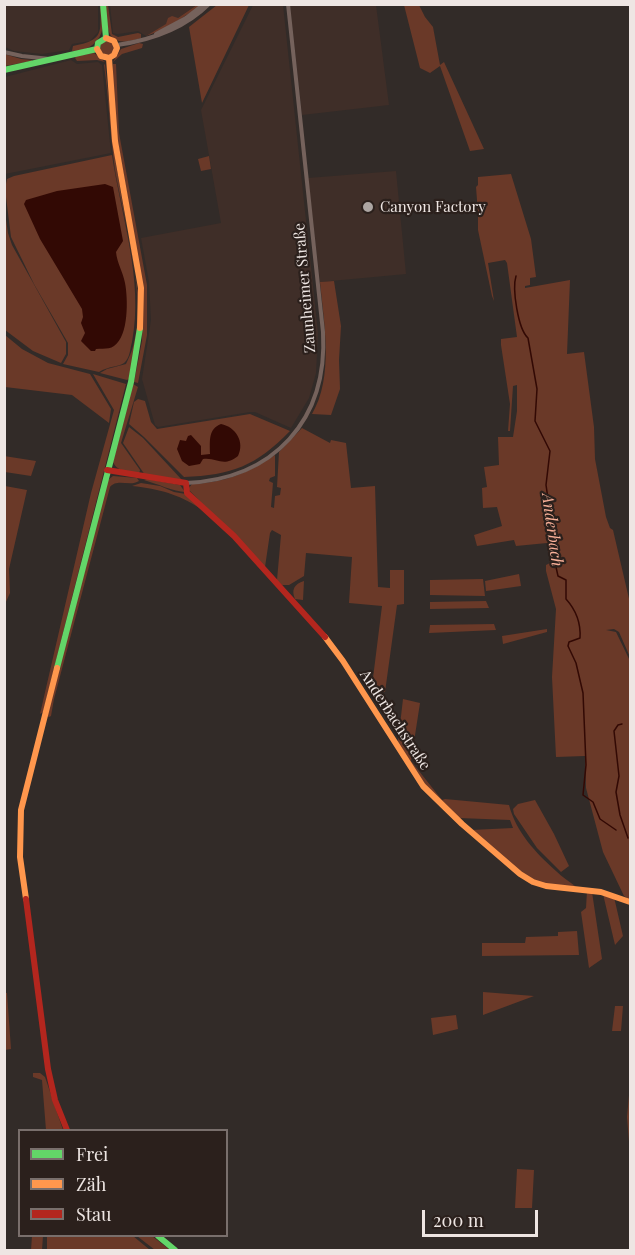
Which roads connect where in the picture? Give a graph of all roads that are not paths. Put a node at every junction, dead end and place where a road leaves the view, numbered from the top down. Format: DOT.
graph roads {
  1 [pos="103,4"];
  2 [pos="204,4"];
  3 [pos="209,4"];
  4 [pos="288,4"];
  5 [pos="106,38"];
  6 [pos="150,38"];
  7 [pos="117,45"];
  8 [pos="97,49"];
  9 [pos="4,52"];
  10 [pos="109,58"];
  11 [pos="53,59"];
  12 [pos="5,70"];
  13 [pos="107,470"];
  14 [pos="186,483"];
  15 [pos="630,902"];
  16 [pos="66,1129"];
  17 [pos="159,1237"];
  18 [pos="175,1251"];
  1 -- 5 [label="main road"];
  2 -- 6 [label="street"];
  3 -- 6 [label="street"];
  4 -- 14 [label="street, Zaunheimer Straße"];
  5 -- 7 [label="main road"];
  5 -- 8 [label="main road"];
  6 -- 7 [label="street"];
  7 -- 10 [label="main road"];
  8 -- 10 [label="main road"];
  8 -- 11 [label="main road"];
  9 -- 11 [label="street"];
  10 -- 13 [label="main road"];
  11 -- 12 [label="main road"];
  13 -- 14 [label="main road, Zaunheimer Straße"];
  13 -- 16 [label="main road"];
  14 -- 15 [label="main road, Anderbachstraße"];
  17 -- 18 [label="main road"];
}
